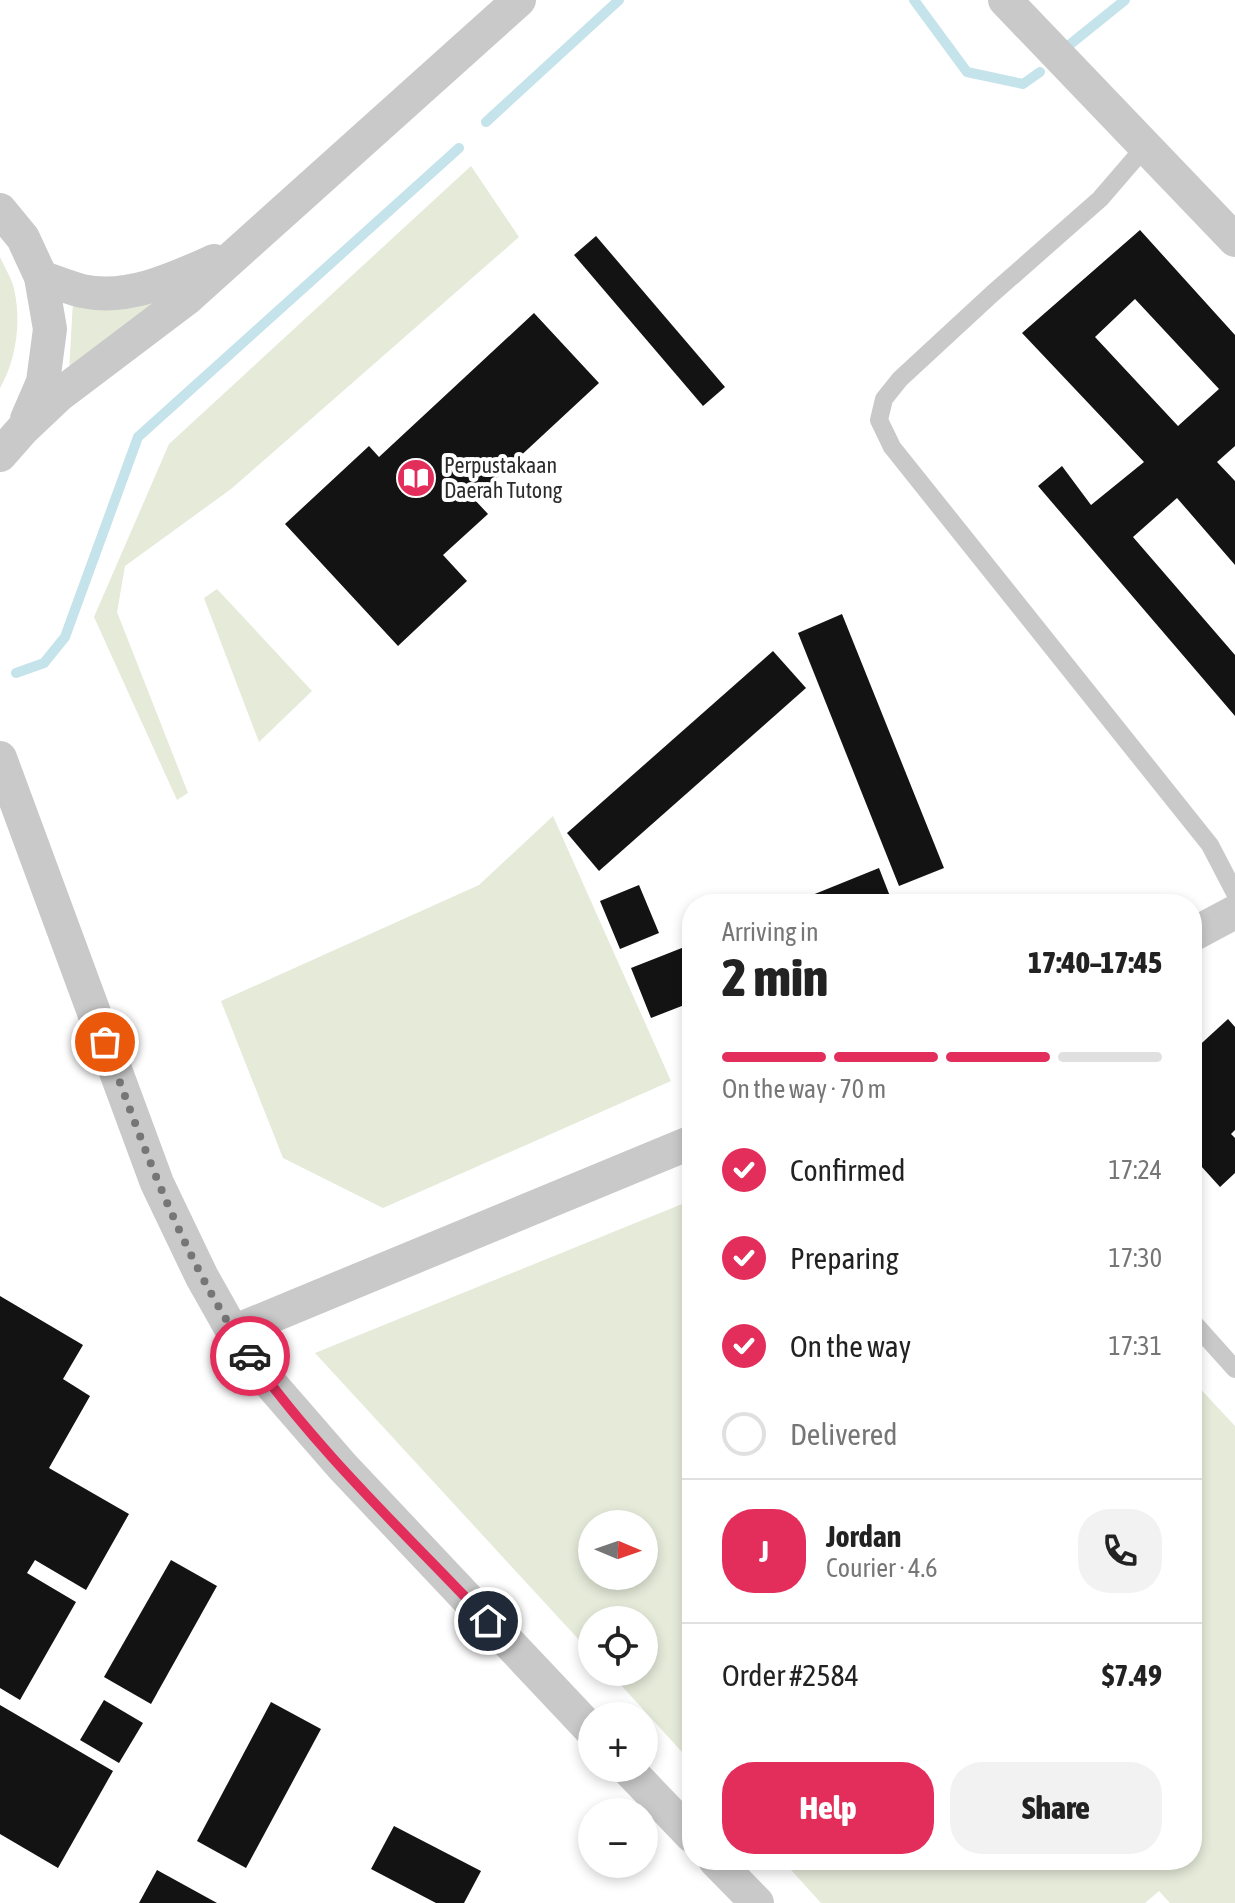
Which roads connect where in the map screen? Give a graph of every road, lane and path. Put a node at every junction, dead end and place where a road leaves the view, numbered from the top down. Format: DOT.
graph roads {
  1 [pos="519,0"];
  2 [pos="1005,0"];
  3 [pos="1144,148"];
  4 [pos="0,210"];
  5 [pos="1235,240"];
  6 [pos="243,247"];
  7 [pos="41,277"];
  8 [pos="11,442"];
  9 [pos="0,758"];
  10 [pos="1235,893"];
  11 [pos="1235,912"];
  12 [pos="1202,930"];
  13 [pos="682,1146"];
  14 [pos="233,1332"];
  15 [pos="1202,1332"];
  16 [pos="1235,1369"];
  17 [pos="578,1716"];
  18 [pos="640,1782"];
  19 [pos="682,1826"];
  20 [pos="725,1870"];
  21 [pos="757,1903"];
  1 -- 6 [label="street"];
  2 -- 3 [label="street"];
  3 -- 5 [label="street"];
  3 -- 10 [label="lane"];
  4 -- 7 [label="street"];
  6 -- 7 [label="street"];
  6 -- 8 [label="street"];
  7 -- 8 [label="street"];
  9 -- 14 [label="street"];
  11 -- 12 [label="street"];
  13 -- 14 [label="street"];
  14 -- 17 [label="street"];
  15 -- 16 [label="lane"];
  18 -- 19 [label="street"];
  20 -- 21 [label="street"];
}
